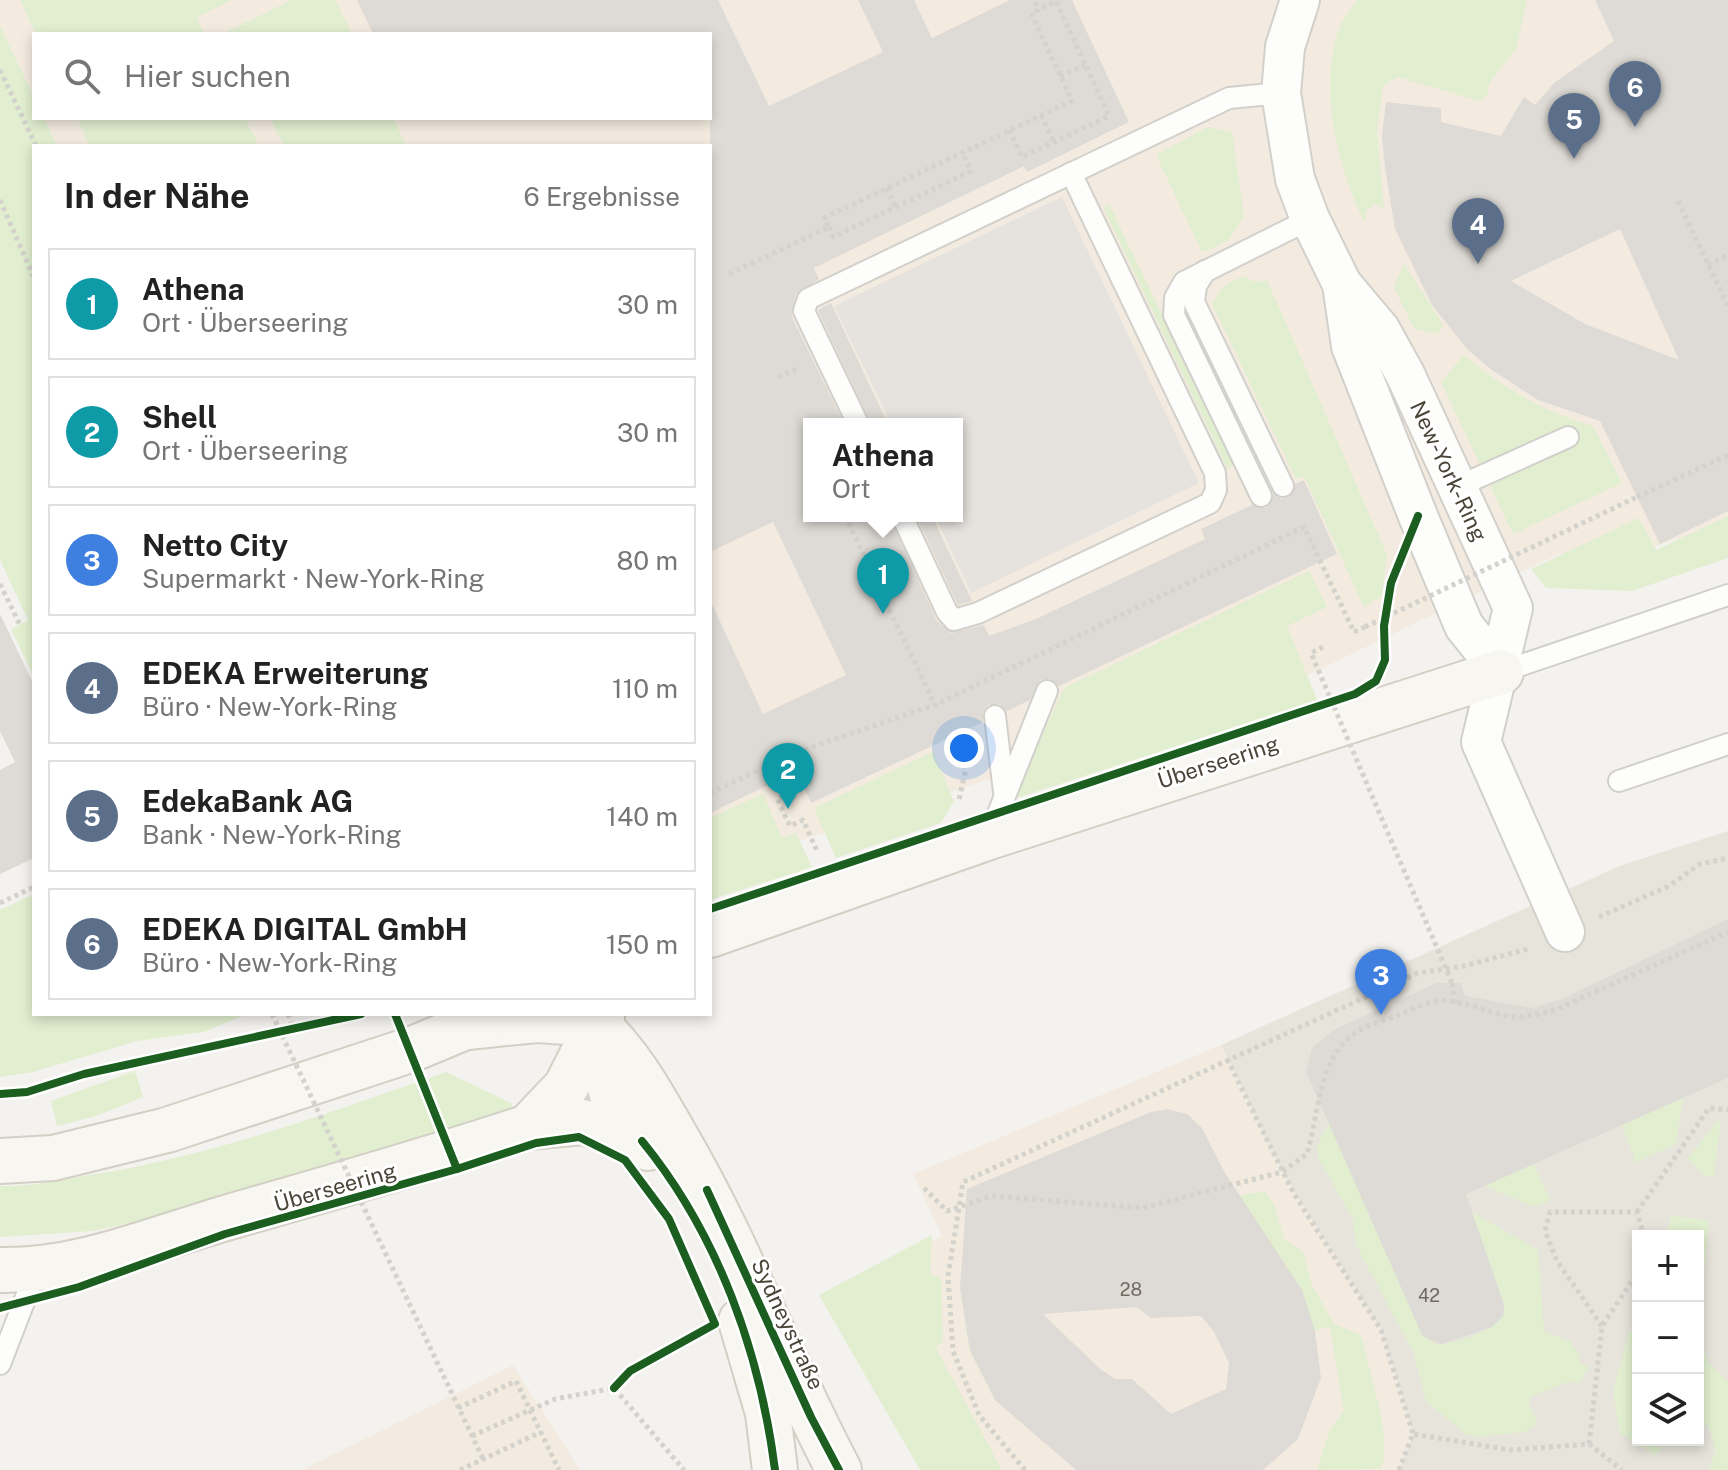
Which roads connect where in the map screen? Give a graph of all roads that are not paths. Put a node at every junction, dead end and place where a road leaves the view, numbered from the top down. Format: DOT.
graph roads {
  1 [pos="1300,0"];
  2 [pos="1281,93"];
  3 [pos="1071,173"];
  4 [pos="1310,219"];
  5 [pos="1205,271"];
  6 [pos="1342,284"];
  7 [pos="855,418"];
  8 [pos="1568,437"];
  9 [pos="1283,486"];
  10 [pos="1457,487"];
  11 [pos="1261,496"];
  12 [pos="905,522"];
  13 [pos="1728,595"];
  14 [pos="1501,672"];
  15 [pos="1047,691"];
  16 [pos="995,716"];
  17 [pos="1728,744"];
  18 [pos="1619,781"];
  19 [pos="1004,793"];
  20 [pos="979,827"];
  21 [pos="1565,932"];
  22 [pos="712,934"];
  23 [pos="600,1019"];
  24 [pos="477,1021"];
  25 [pos="528,1127"];
  26 [pos="642,1141"];
  27 [pos="0,1161"];
  28 [pos="18,1270"];
  29 [pos="0,1364"];
  30 [pos="775,1470"];
  31 [pos="839,1470"];
  1 -- 2 [label="street, New-York-Ring"];
  2 -- 3 [label="lane"];
  2 -- 4 [label="street, New-York-Ring"];
  3 -- 7 [label="lane"];
  3 -- 12 [label="lane"];
  4 -- 5 [label="lane"];
  4 -- 6 [label="street, New-York-Ring"];
  5 -- 9 [label="lane"];
  5 -- 11 [label="lane"];
  6 -- 10 [label="street, New-York-Ring"];
  6 -- 14 [label="street, New-York-Ring"];
  8 -- 10 [label="lane"];
  10 -- 14 [label="street, New-York-Ring"];
  13 -- 14 [label="lane, Überseering"];
  14 -- 20 [label="street, Überseering"];
  14 -- 21 [label="street, New-York-Ring"];
  15 -- 19 [label="lane"];
  16 -- 19 [label="lane"];
  17 -- 18 [label="lane"];
  19 -- 20 [label="lane"];
  20 -- 22 [label="street, Überseering"];
  23 -- 24 [label="street"];
  23 -- 25 [label="street, Überseering"];
  23 -- 26 [label="street"];
  23 -- 31 [label="street, Sydneystraße"];
  24 -- 27 [label="street"];
  25 -- 26 [label="street, Überseering"];
  25 -- 28 [label="street, Überseering"];
  26 -- 30 [label="street, Sydneystraße"];
  28 -- 29 [label="lane"];
}
